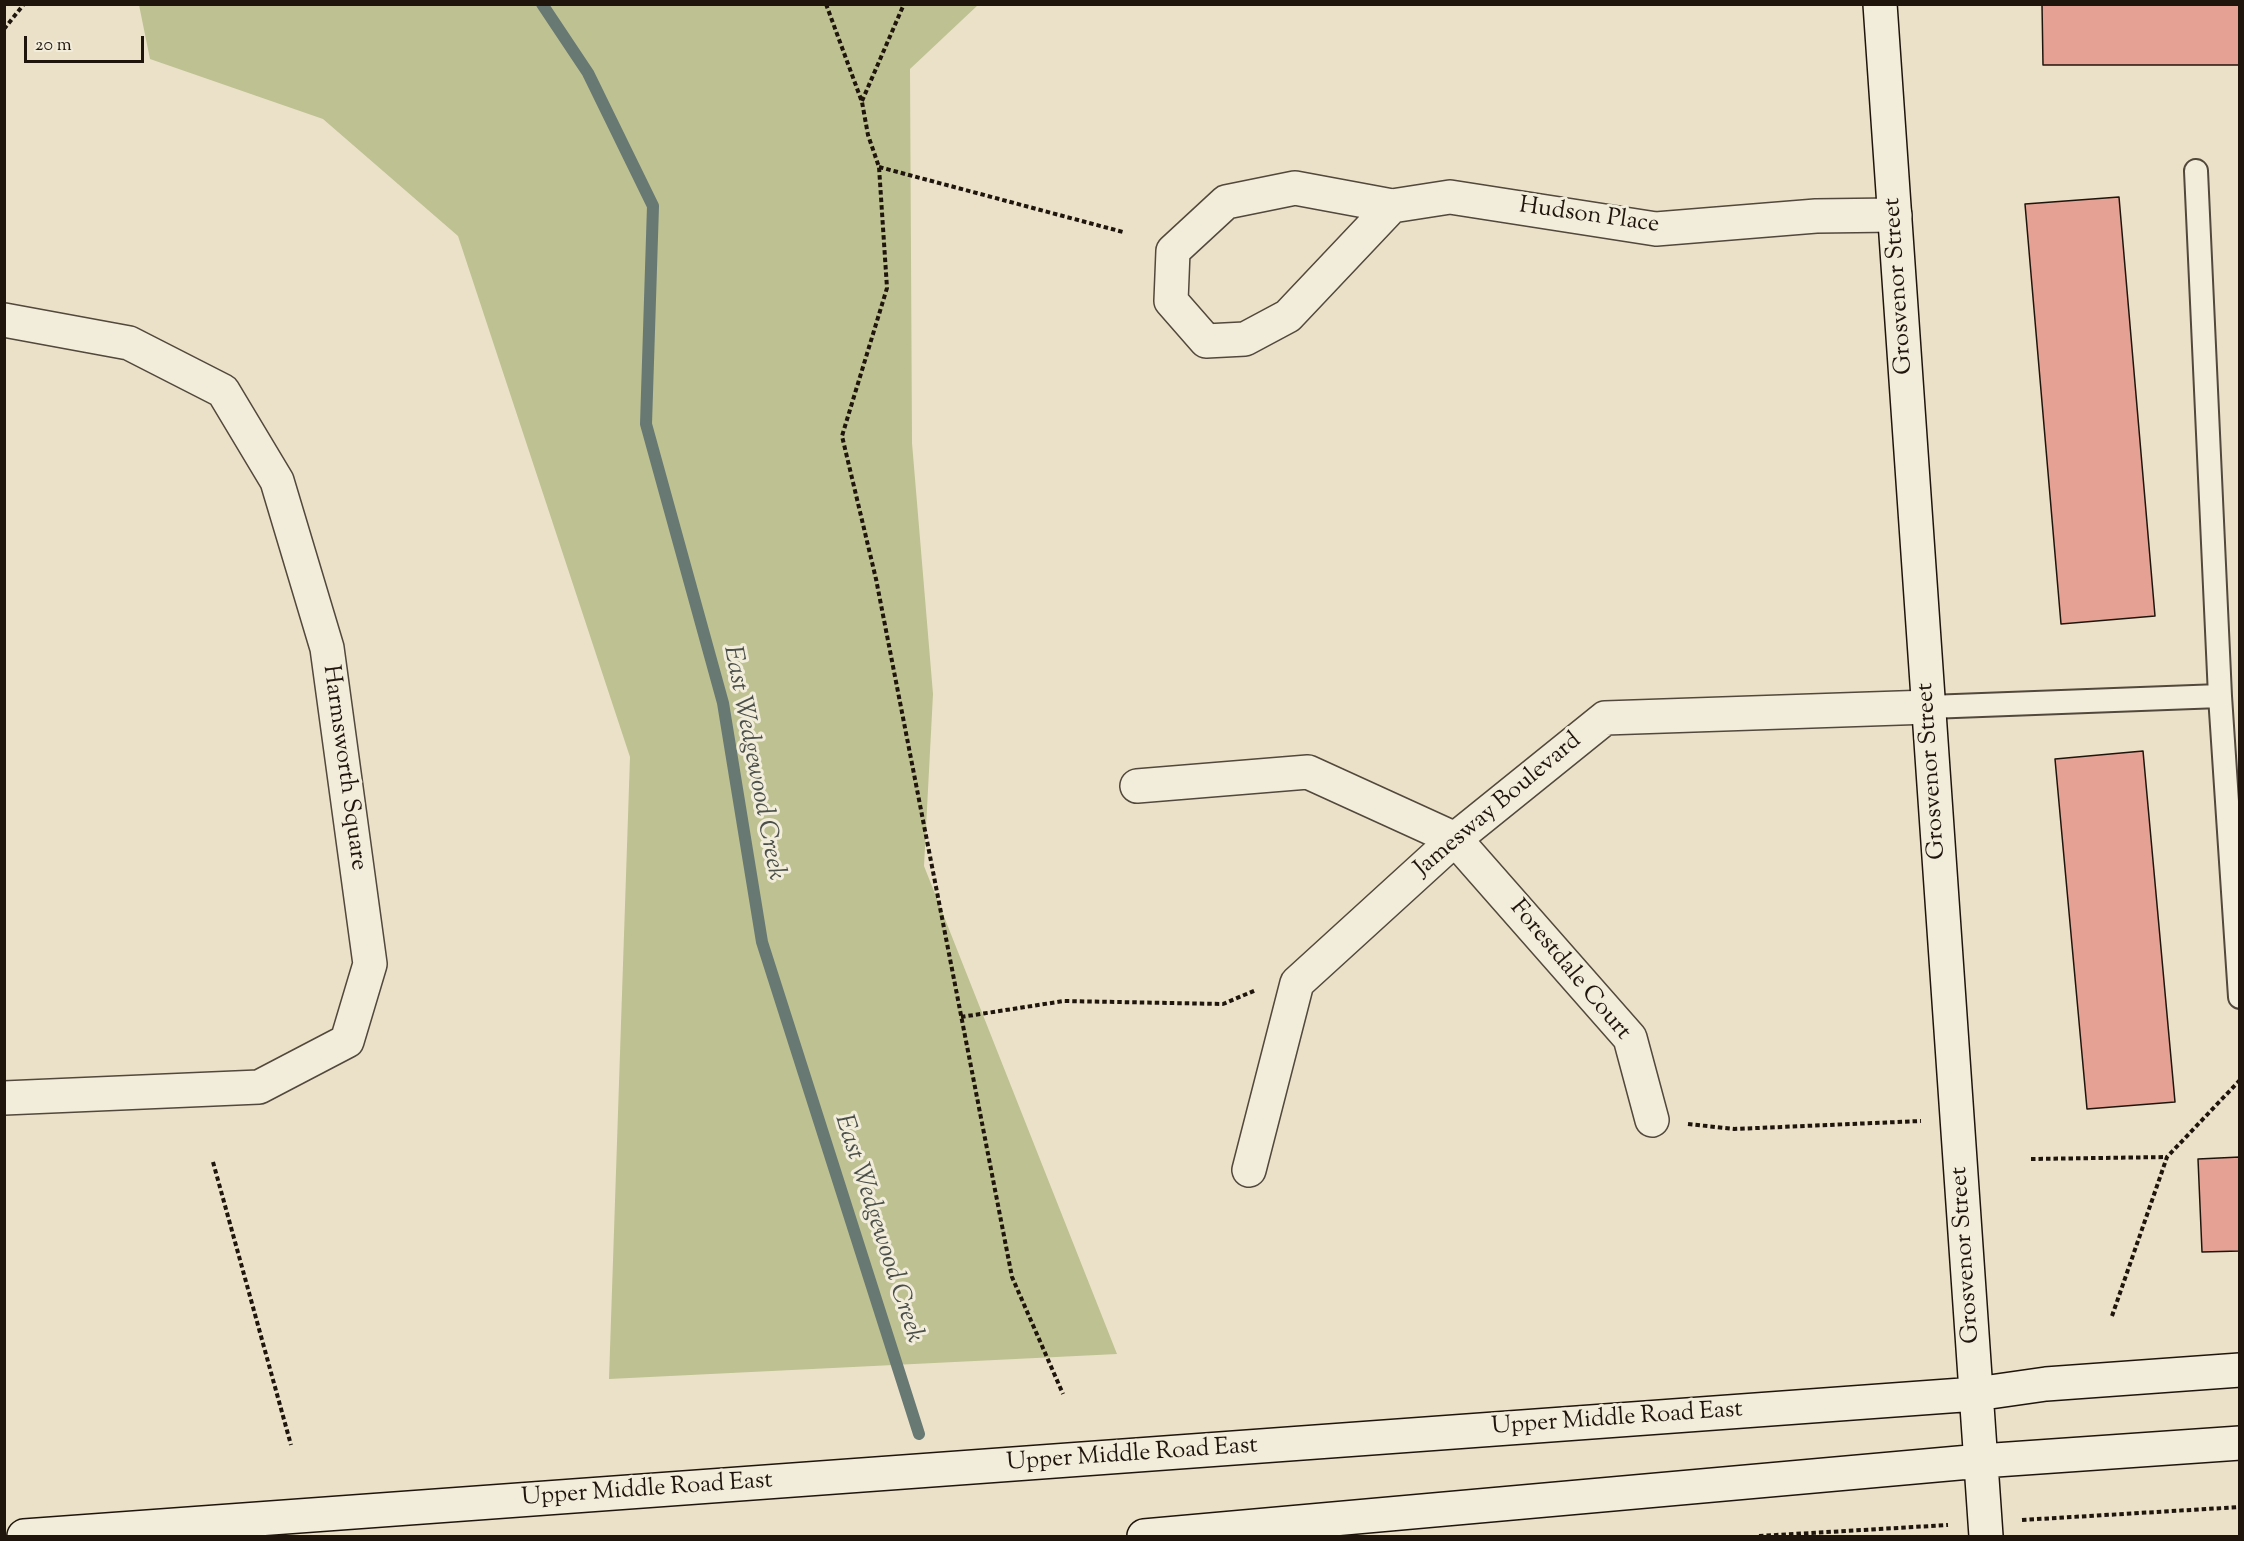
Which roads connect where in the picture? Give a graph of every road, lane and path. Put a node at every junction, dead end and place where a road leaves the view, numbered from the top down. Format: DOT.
graph roads {
  1 [pos="24,4"];
  2 [pos="826,4"];
  3 [pos="903,4"];
  4 [pos="1880,4"];
  5 [pos="4,29"];
  6 [pos="862,102"];
  7 [pos="879,167"];
  8 [pos="2196,171"];
  9 [pos="1392,206"];
  10 [pos="1895,214"];
  11 [pos="1123,232"];
  12 [pos="4,320"];
  13 [pos="2220,696"];
  14 [pos="1929,707"];
  15 [pos="1137,786"];
  16 [pos="1455,839"];
  17 [pos="1263,987"];
  18 [pos="2240,997"];
  19 [pos="961,1017"];
  20 [pos="2240,1080"];
  21 [pos="4,1098"];
  22 [pos="1957,1119"];
  23 [pos="1652,1120"];
  24 [pos="2167,1156"];
  25 [pos="2031,1159"];
  26 [pos="213,1162"];
  27 [pos="1249,1170"];
  28 [pos="2112,1316"];
  29 [pos="2240,1370"];
  30 [pos="1063,1394"];
  31 [pos="1976,1395"];
  32 [pos="2240,1443"];
  33 [pos="291,1445"];
  34 [pos="1981,1461"];
  35 [pos="24,1536"];
  36 [pos="1144,1536"];
  37 [pos="1986,1536"];
  1 -- 5 [label="path"];
  2 -- 6 [label="path"];
  3 -- 6 [label="path"];
  4 -- 10 [label="street, Grosvenor Street"];
  6 -- 7 [label="path"];
  7 -- 11 [label="path"];
  7 -- 19 [label="path"];
  8 -- 13 [label="lane"];
  9 -- 9 [label="street, Hudson Place"];
  9 -- 10 [label="street, Hudson Place"];
  10 -- 14 [label="street, Grosvenor Street"];
  12 -- 21 [label="street, Harmsworth Square"];
  13 -- 14 [label="lane"];
  13 -- 18 [label="lane"];
  14 -- 16 [label="street, Jamesway Boulevard"];
  14 -- 22 [label="street, Grosvenor Street"];
  15 -- 16 [label="street"];
  16 -- 23 [label="street, Forestdale Court"];
  16 -- 27 [label="street, Jamesway Boulevard"];
  17 -- 19 [label="path"];
  19 -- 30 [label="path"];
  20 -- 24 [label="path"];
  22 -- 23 [label="path"];
  22 -- 31 [label="street, Grosvenor Street"];
  24 -- 25 [label="path"];
  24 -- 28 [label="path"];
  26 -- 33 [label="path"];
  29 -- 31 [label="street, Upper Middle Road East"];
  31 -- 34 [label="street, Grosvenor Street"];
  31 -- 35 [label="street, Upper Middle Road East"];
  32 -- 34 [label="street"];
  34 -- 36 [label="street"];
  34 -- 37 [label="street, Grosvenor Street"];
}
